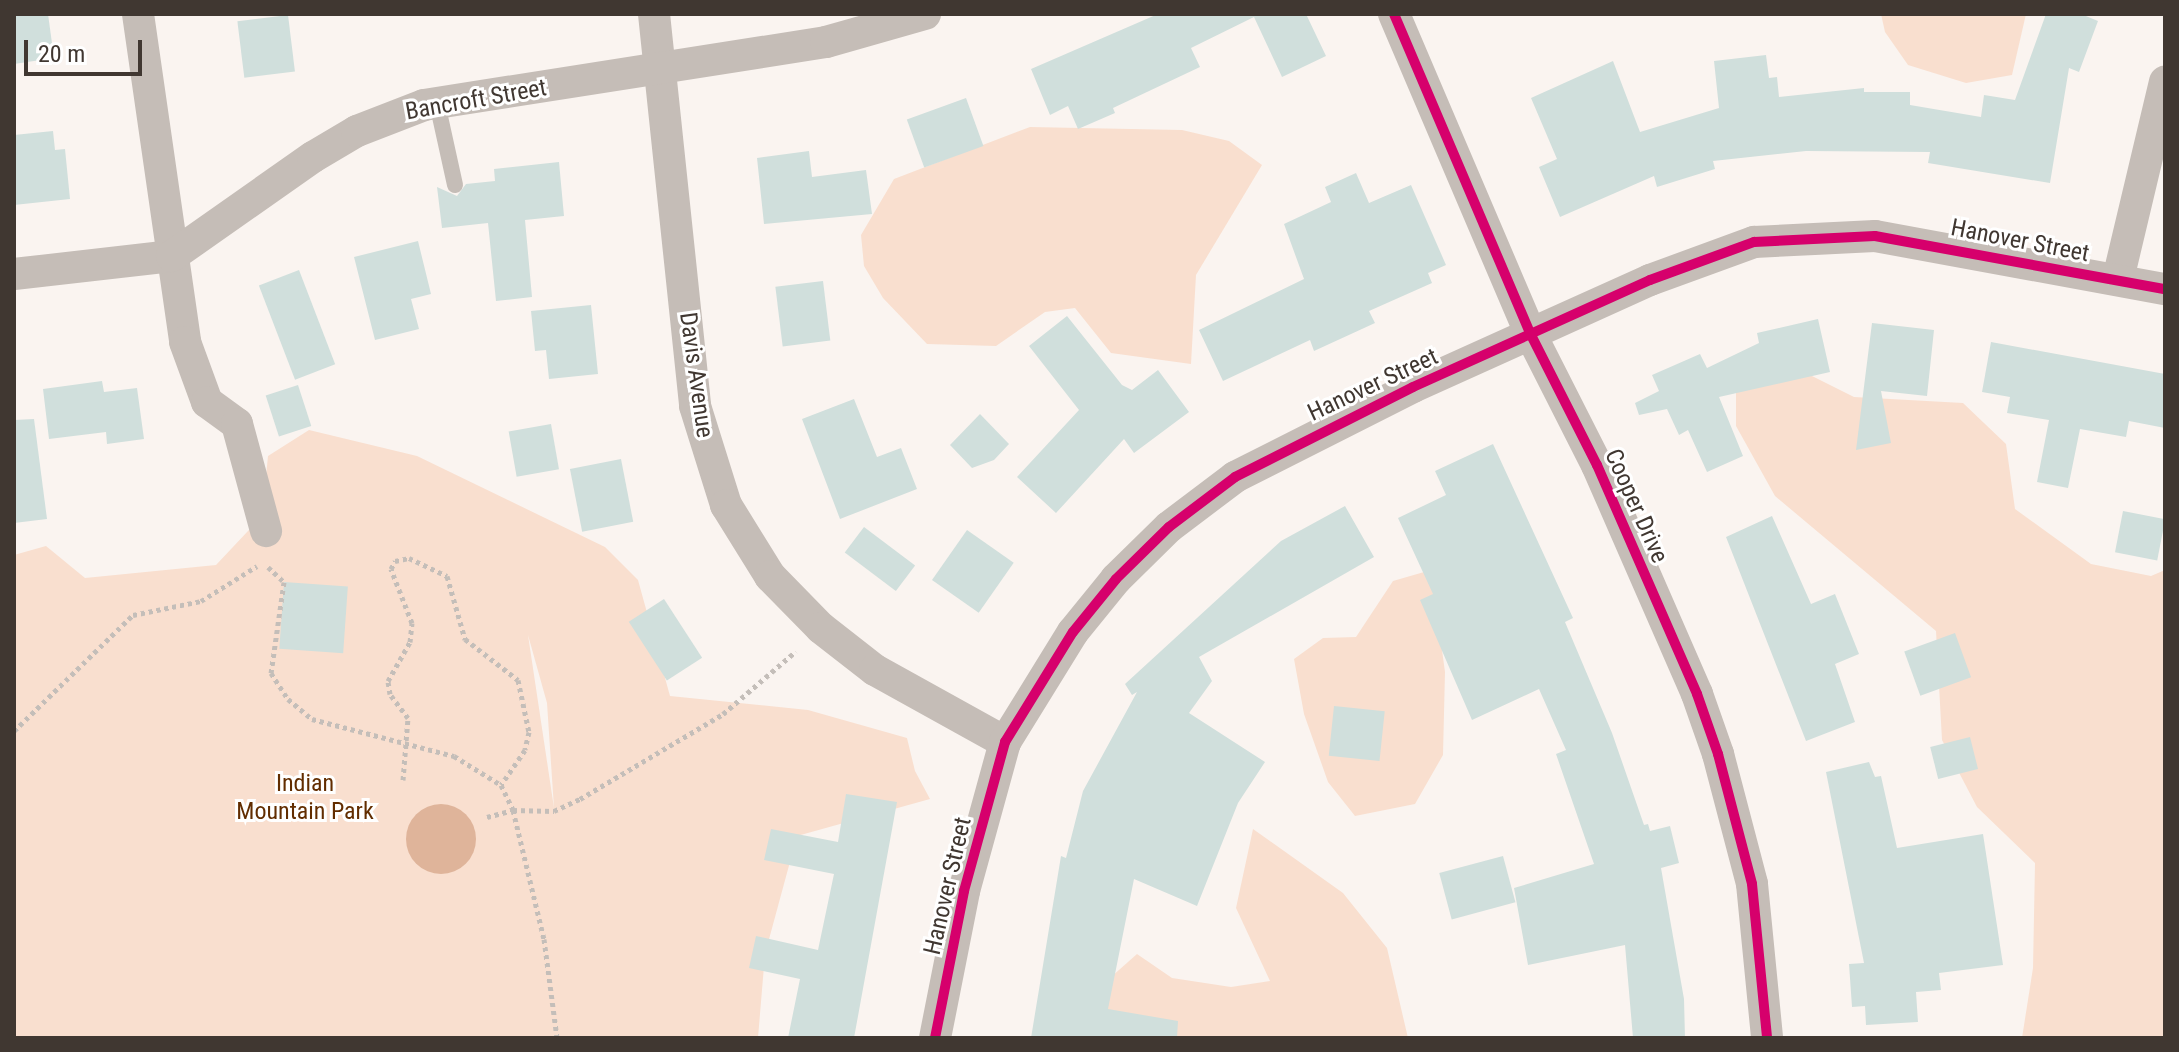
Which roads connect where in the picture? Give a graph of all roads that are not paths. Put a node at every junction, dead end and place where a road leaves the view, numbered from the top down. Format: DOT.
graph roads {
  1 [pos="138,14"];
  2 [pos="654,14"];
  3 [pos="925,14"];
  4 [pos="1394,14"];
  5 [pos="660,72"];
  6 [pos="2165,82"];
  7 [pos="437,103"];
  8 [pos="455,185"];
  9 [pos="172,256"];
  10 [pos="14,274"];
  11 [pos="2118,279"];
  12 [pos="2165,289"];
  13 [pos="1531,335"];
  14 [pos="266,531"];
  15 [pos="1005,742"];
  16 [pos="935,1038"];
  17 [pos="1767,1038"];
  1 -- 9 [label="street"];
  2 -- 5 [label="street, Davis Avenue"];
  3 -- 5 [label="street, Bancroft Street"];
  4 -- 13 [label="street, Cooper Drive"];
  5 -- 7 [label="street, Bancroft Street"];
  5 -- 15 [label="street, Davis Avenue"];
  6 -- 11 [label="street"];
  7 -- 8 [label="lane"];
  7 -- 9 [label="street, Bancroft Street"];
  9 -- 10 [label="street, Bancroft Street"];
  9 -- 14 [label="street"];
  11 -- 12 [label="street, Hanover Street"];
  11 -- 13 [label="street, Hanover Street"];
  13 -- 15 [label="street, Hanover Street"];
  13 -- 17 [label="street, Cooper Drive"];
  15 -- 16 [label="street, Hanover Street"];
}
